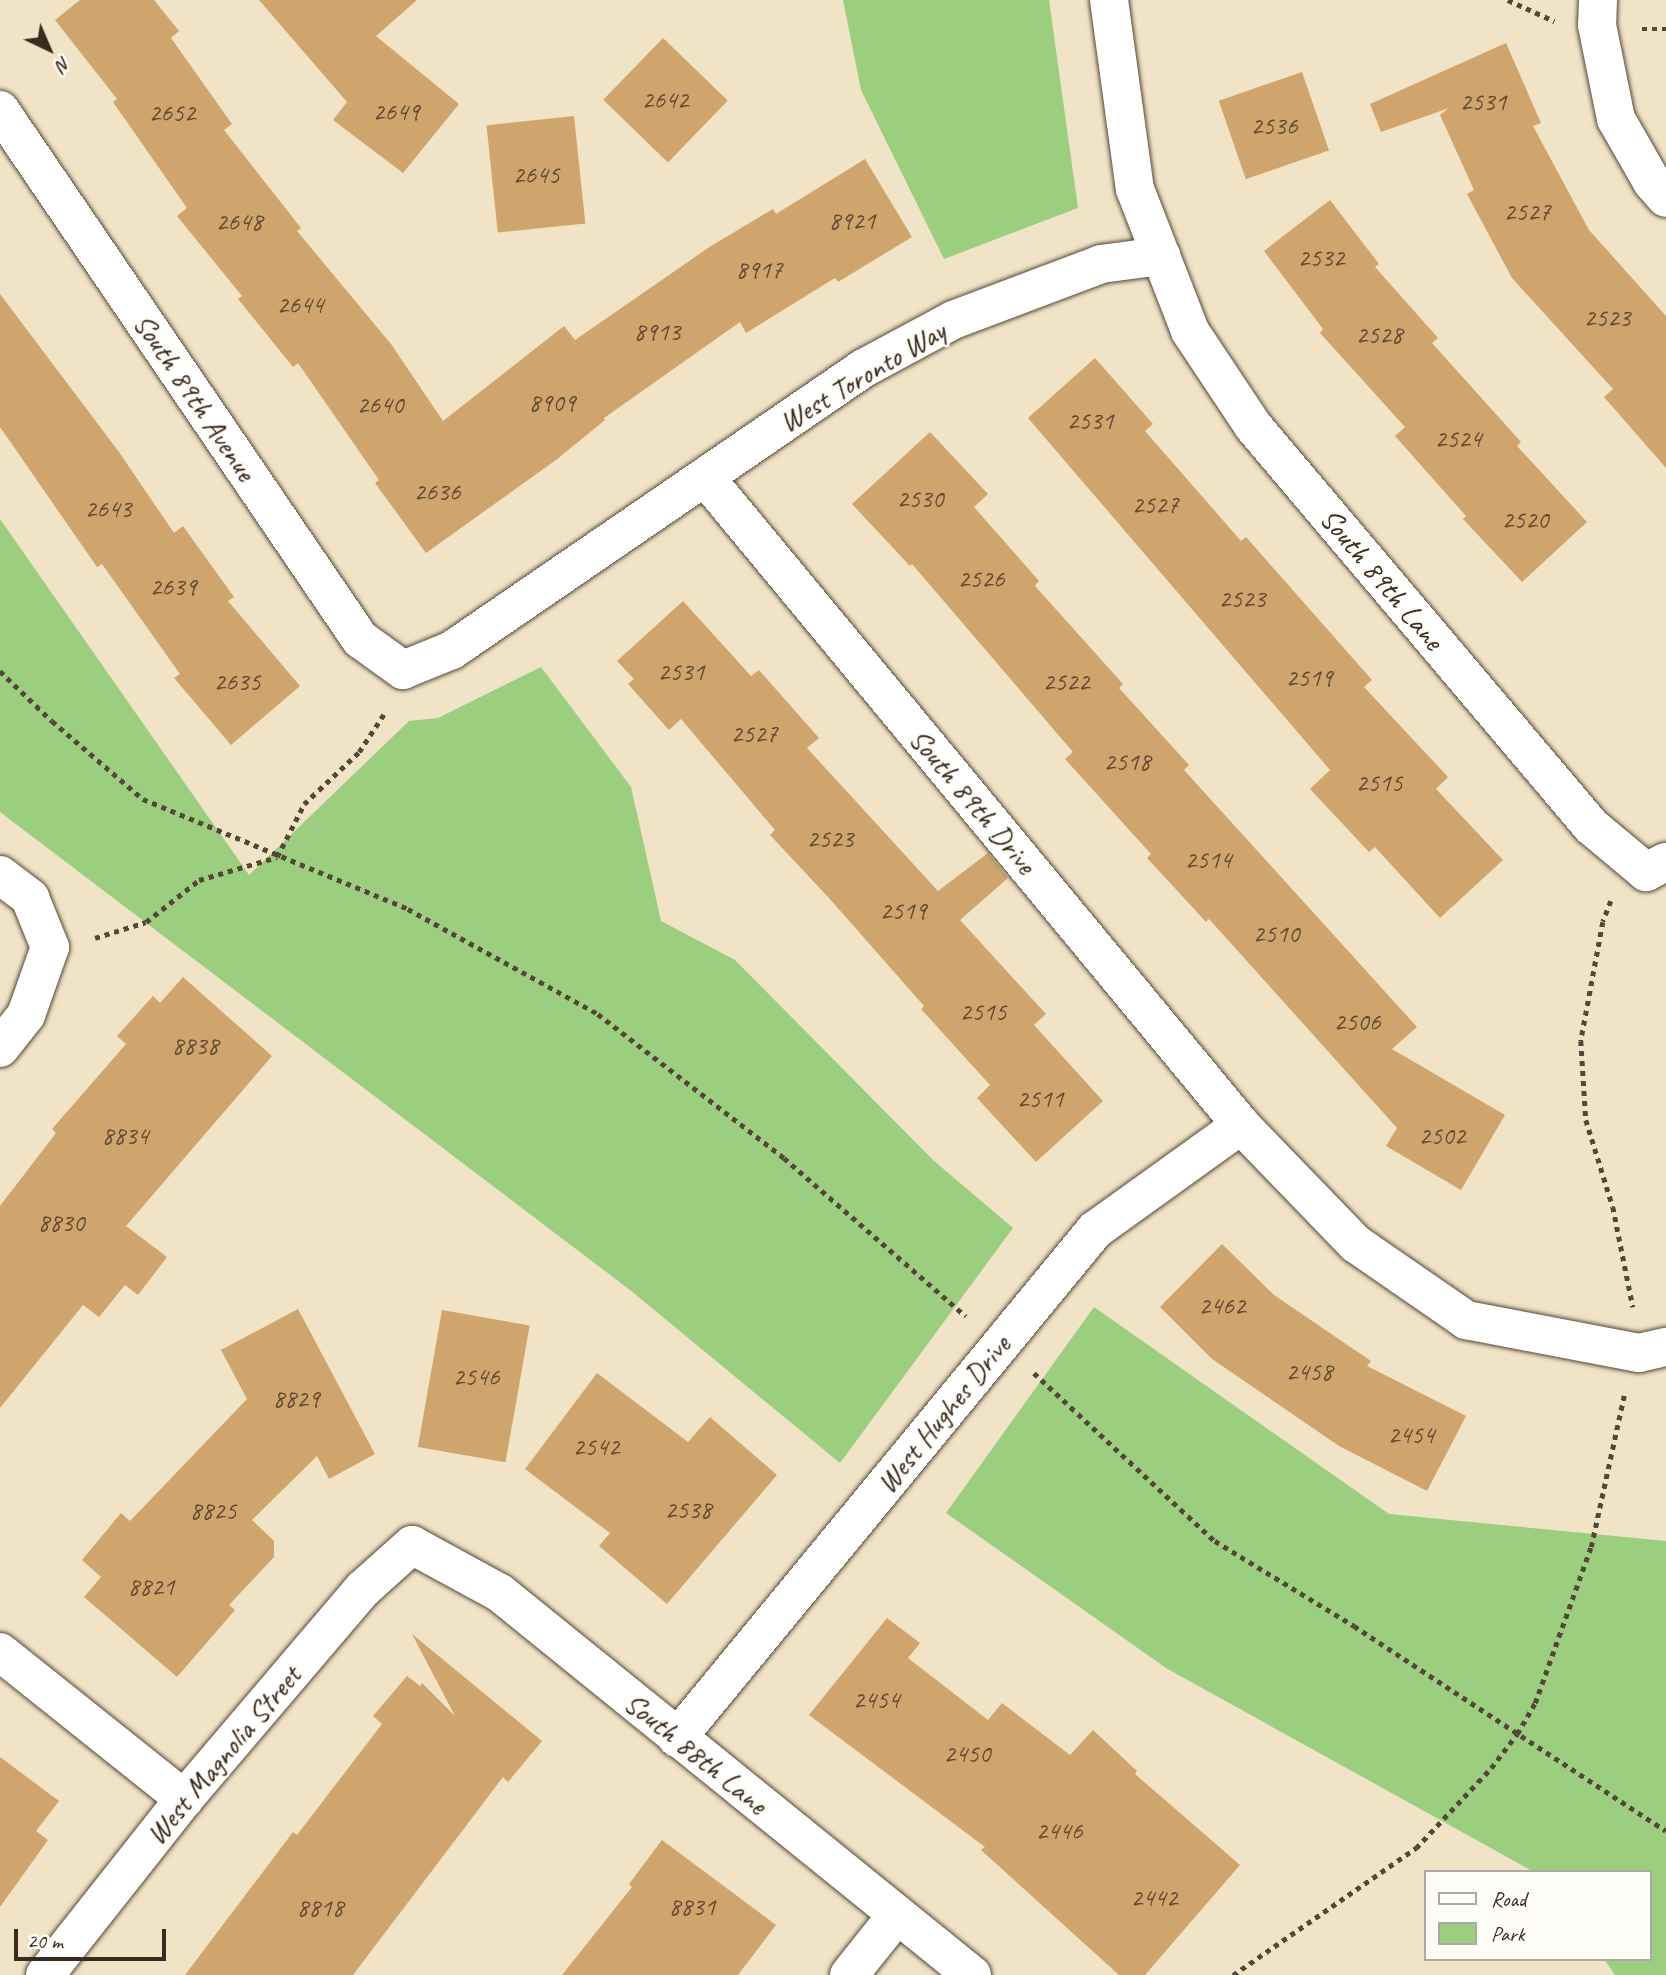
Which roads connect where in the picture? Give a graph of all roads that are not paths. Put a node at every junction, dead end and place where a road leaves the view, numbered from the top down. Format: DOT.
graph roads {
  1 [pos="1108,0"];
  2 [pos="1598,0"];
  3 [pos="0,110"];
  4 [pos="1666,198"];
  5 [pos="1161,256"];
  6 [pos="705,477"];
  7 [pos="403,670"];
  8 [pos="1656,867"];
  9 [pos="0,875"];
  10 [pos="0,1048"];
  11 [pos="1241,1125"];
  12 [pos="1653,1350"];
  13 [pos="412,1545"];
  14 [pos="0,1652"];
  15 [pos="677,1738"];
  16 [pos="184,1799"];
  17 [pos="896,1916"];
  18 [pos="45,1975"];
  19 [pos="849,1975"];
  20 [pos="972,1975"];
  1 -- 5 [label="street"];
  2 -- 4 [label="street"];
  3 -- 7 [label="street, South 89th Avenue"];
  5 -- 6 [label="street, West Toronto Way"];
  5 -- 8 [label="street, South 89th Lane"];
  6 -- 7 [label="street, West Toronto Way"];
  6 -- 11 [label="street, South 89th Drive"];
  9 -- 10 [label="street"];
  11 -- 12 [label="street, South 89th Drive"];
  11 -- 15 [label="street, West Hughes Drive"];
  13 -- 15 [label="street, South 88th Lane"];
  13 -- 16 [label="street, West Magnolia Street"];
  14 -- 16 [label="street"];
  15 -- 17 [label="street, South 88th Lane"];
  16 -- 18 [label="street, West Magnolia Street"];
  17 -- 19 [label="street"];
  17 -- 20 [label="street, South 88th Lane"];
}
